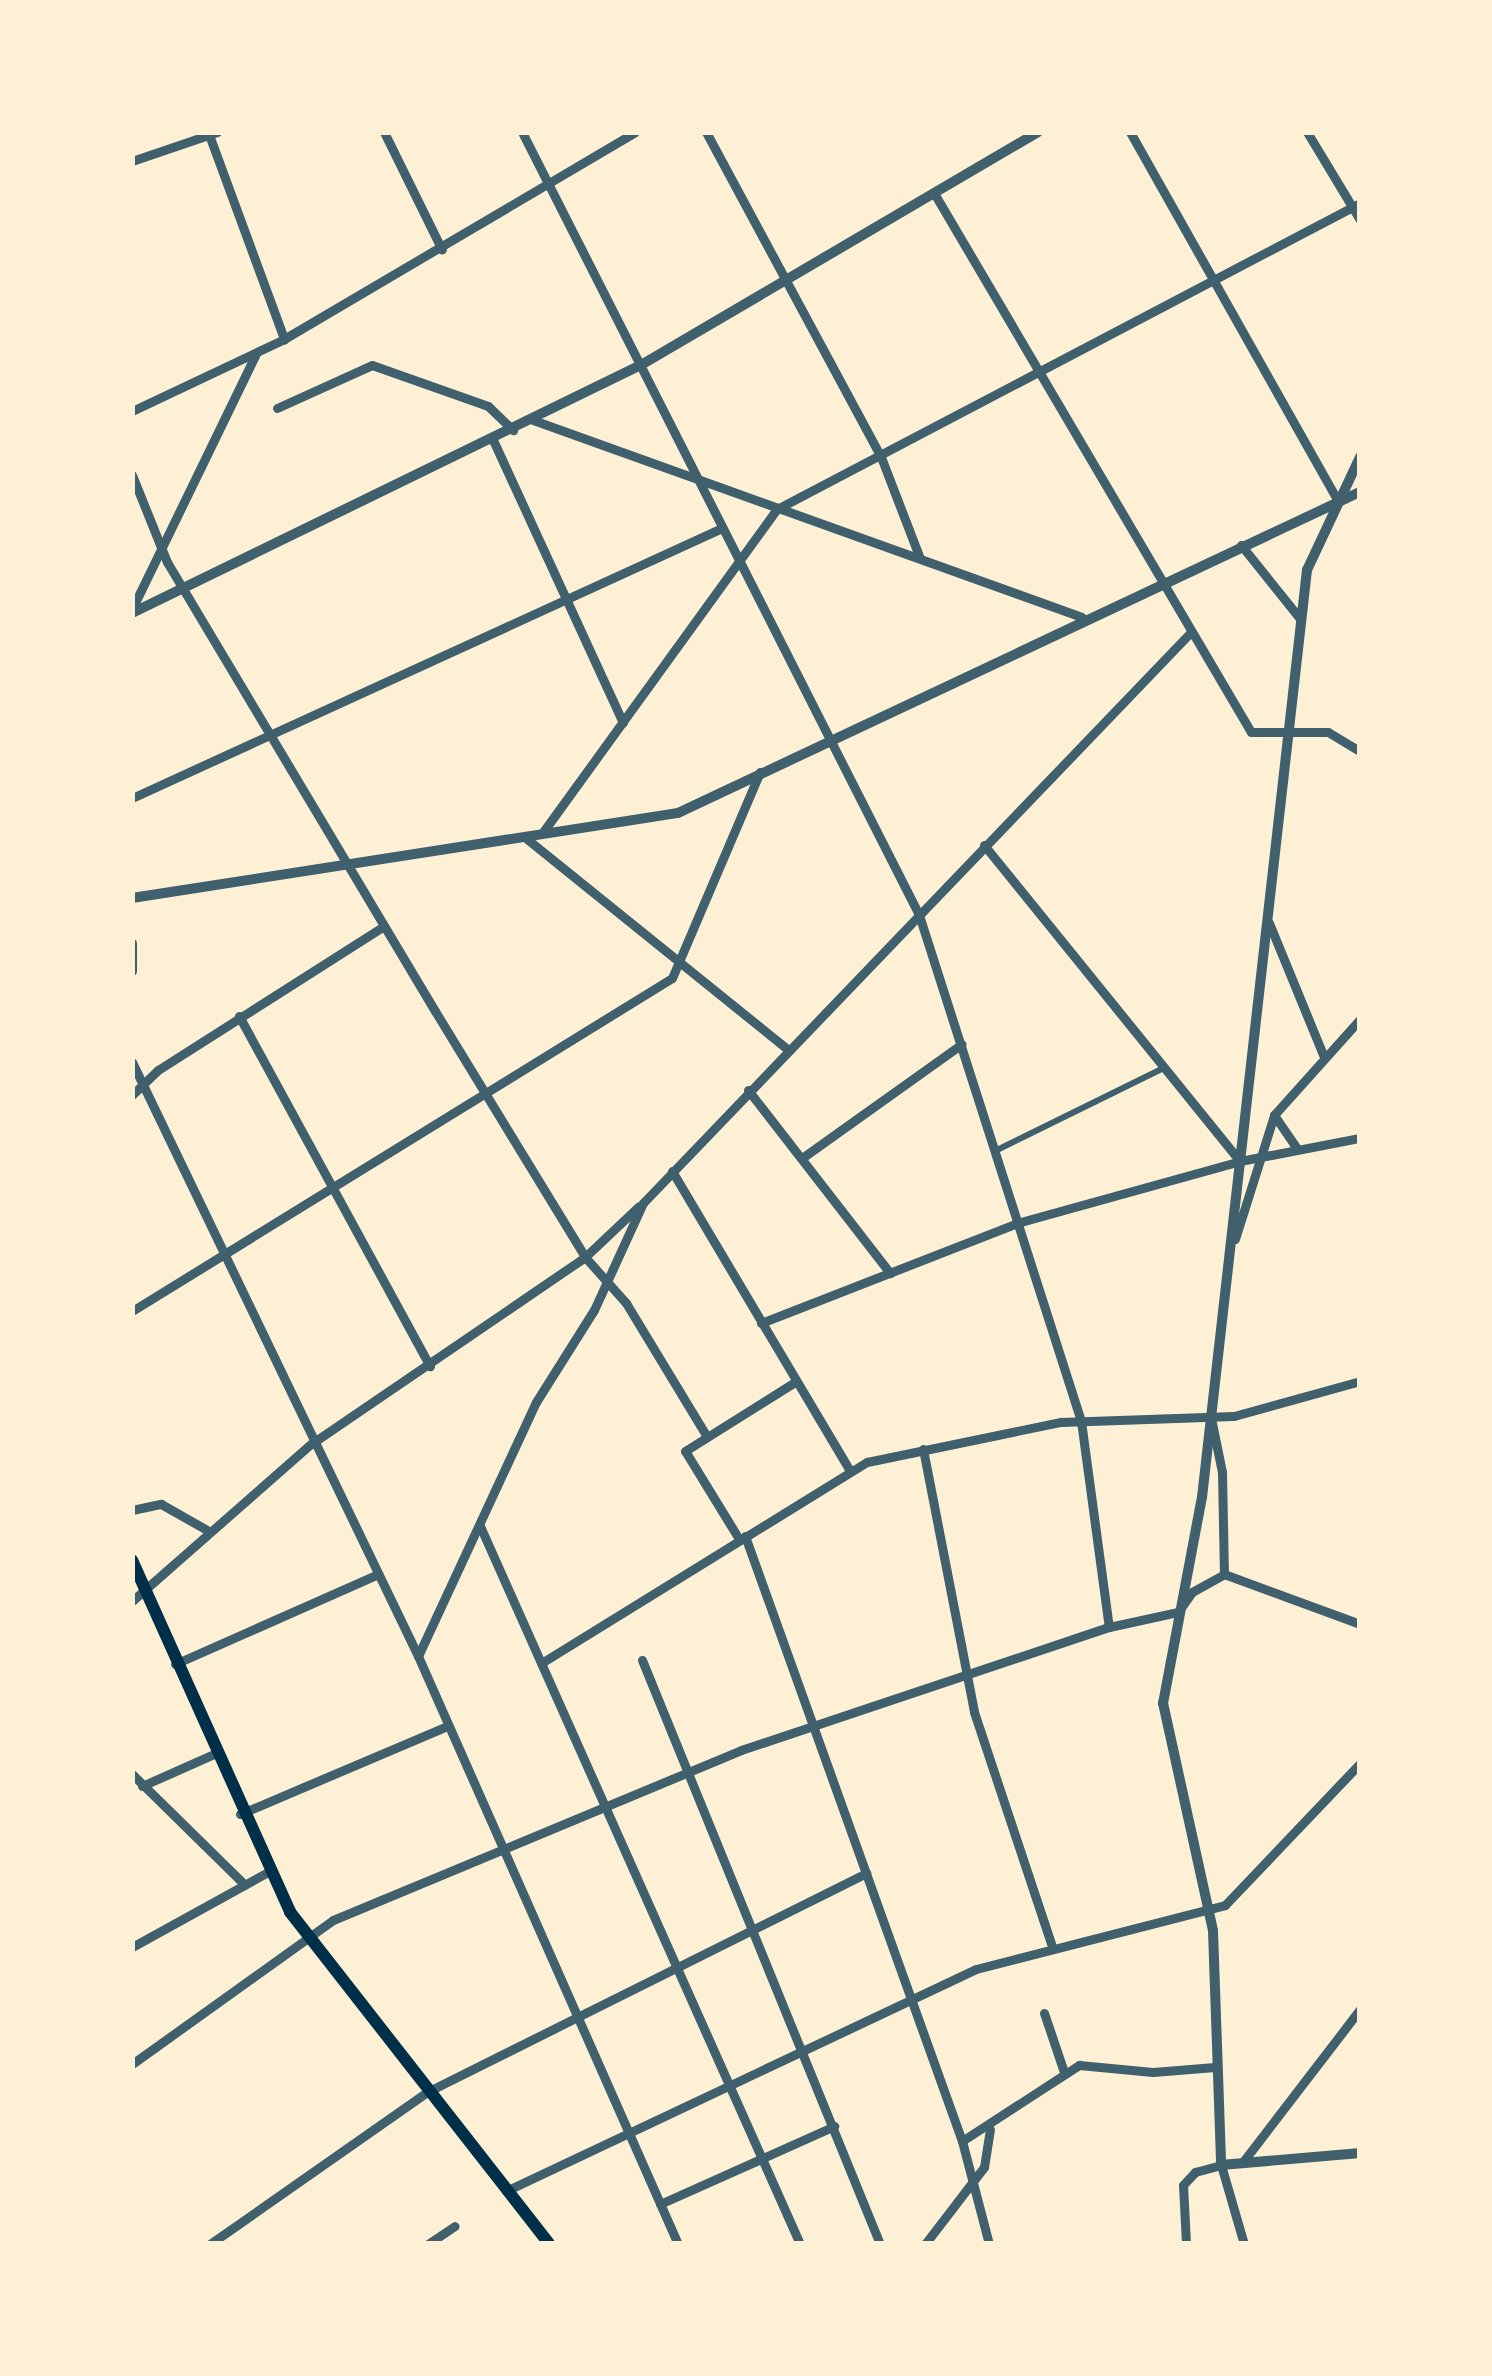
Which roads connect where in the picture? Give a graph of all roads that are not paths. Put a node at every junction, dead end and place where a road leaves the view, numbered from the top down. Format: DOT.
graph roads {
  1 [pos="384,132"];
  2 [pos="522,132"];
  3 [pos="635,132"];
  4 [pos="706,132"];
  5 [pos="1038,132"];
  6 [pos="1130,132"];
  7 [pos="1307,132"];
  8 [pos="211,133"];
  9 [pos="132,161"];
  10 [pos="550,186"];
  11 [pos="934,193"];
  12 [pos="1356,205"];
  13 [pos="1360,220"];
  14 [pos="442,250"];
  15 [pos="785,280"];
  16 [pos="1218,281"];
  17 [pos="284,339"];
  18 [pos="256,354"];
  19 [pos="641,365"];
  20 [pos="1039,374"];
  21 [pos="277,408"];
  22 [pos="132,411"];
  23 [pos="533,420"];
  24 [pos="513,430"];
  25 [pos="493,440"];
  26 [pos="1360,457"];
  27 [pos="881,458"];
  28 [pos="132,475"];
  29 [pos="701,482"];
  30 [pos="1360,492"];
  31 [pos="1338,501"];
  32 [pos="777,509"];
  33 [pos="722,528"];
  34 [pos="1241,545"];
  35 [pos="163,553"];
  36 [pos="919,556"];
  37 [pos="739,563"];
  38 [pos="1161,581"];
  39 [pos="186,587"];
  40 [pos="566,599"];
  41 [pos="132,611"];
  42 [pos="1082,617"];
  43 [pos="1302,621"];
  44 [pos="1190,633"];
  45 [pos="623,723"];
  46 [pos="273,734"];
  47 [pos="833,736"];
  48 [pos="1291,736"];
  49 [pos="1360,752"];
  50 [pos="760,772"];
  51 [pos="132,798"];
  52 [pos="544,832"];
  53 [pos="527,839"];
  54 [pos="984,845"];
  55 [pos="352,866"];
  56 [pos="132,898"];
  57 [pos="919,915"];
  58 [pos="1267,919"];
  59 [pos="384,926"];
  60 [pos="132,943"];
  61 [pos="681,963"];
  62 [pos="132,971"];
  63 [pos="239,1016"];
  64 [pos="1360,1019"];
  65 [pos="962,1044"];
  66 [pos="788,1049"];
  67 [pos="1324,1057"];
  68 [pos="132,1062"];
  69 [pos="1164,1068"];
  70 [pos="143,1084"];
  71 [pos="748,1090"];
  72 [pos="132,1095"];
  73 [pos="486,1096"];
  74 [pos="1274,1115"];
  75 [pos="1360,1138"];
  76 [pos="1298,1150"];
  77 [pos="995,1152"];
  78 [pos="1261,1156"];
  79 [pos="802,1158"];
  80 [pos="1240,1161"];
  81 [pos="672,1171"];
  82 [pos="333,1187"];
  83 [pos="643,1203"];
  84 [pos="1017,1223"];
  85 [pos="224,1254"];
  86 [pos="585,1257"];
  87 [pos="1226,1267"];
  88 [pos="890,1273"];
  89 [pos="609,1282"];
  90 [pos="132,1311"];
  91 [pos="761,1323"];
  92 [pos="430,1366"];
  93 [pos="1360,1381"];
  94 [pos="795,1382"];
  95 [pos="1211,1417"];
  96 [pos="1081,1421"];
  97 [pos="706,1435"];
  98 [pos="311,1444"];
  99 [pos="922,1449"];
  100 [pos="849,1469"];
  101 [pos="132,1510"];
  102 [pos="479,1526"];
  103 [pos="207,1530"];
  104 [pos="742,1538"];
  105 [pos="132,1560"];
  106 [pos="378,1574"];
  107 [pos="1224,1574"];
  108 [pos="145,1590"];
  109 [pos="132,1601"];
  110 [pos="1178,1612"];
  111 [pos="1360,1624"];
  112 [pos="1109,1627"];
  113 [pos="418,1656"];
  114 [pos="642,1660"];
  115 [pos="542,1662"];
  116 [pos="175,1664"];
  117 [pos="966,1676"];
  118 [pos="813,1725"];
  119 [pos="445,1727"];
  120 [pos="214,1754"];
  121 [pos="1360,1763"];
  122 [pos="690,1770"];
  123 [pos="132,1774"];
  124 [pos="142,1786"];
  125 [pos="606,1806"];
  126 [pos="240,1814"];
  127 [pos="499,1850"];
  128 [pos="268,1872"];
  129 [pos="867,1873"];
  130 [pos="245,1885"];
  131 [pos="1207,1908"];
  132 [pos="755,1926"];
  133 [pos="308,1940"];
  134 [pos="1051,1944"];
  135 [pos="132,1947"];
  136 [pos="674,1964"];
  137 [pos="914,2000"];
  138 [pos="1360,2009"];
  139 [pos="573,2013"];
  140 [pos="1043,2013"];
  141 [pos="804,2051"];
  142 [pos="132,2064"];
  143 [pos="1215,2067"];
  144 [pos="1064,2072"];
  145 [pos="728,2085"];
  146 [pos="427,2092"];
  147 [pos="834,2126"];
  148 [pos="990,2129"];
  149 [pos="626,2130"];
  150 [pos="962,2141"];
  151 [pos="1360,2152"];
  152 [pos="761,2157"];
  153 [pos="1242,2163"];
  154 [pos="1221,2165"];
  155 [pos="971,2187"];
  156 [pos="506,2191"];
  157 [pos="660,2204"];
  158 [pos="454,2226"];
  159 [pos="210,2244"];
  160 [pos="428,2244"];
  161 [pos="549,2244"];
  162 [pos="678,2244"];
  163 [pos="800,2244"];
  164 [pos="880,2244"];
  165 [pos="925,2244"];
  166 [pos="989,2244"];
  167 [pos="1186,2244"];
  168 [pos="1244,2244"];
  1 -- 14 [label="street"];
  2 -- 10 [label="street"];
  3 -- 10 [label="street"];
  4 -- 15 [label="street"];
  5 -- 11 [label="street"];
  6 -- 16 [label="street"];
  7 -- 12 [label="street"];
  8 -- 9 [label="street"];
  8 -- 17 [label="street"];
  10 -- 14 [label="street"];
  10 -- 19 [label="street"];
  11 -- 15 [label="street"];
  11 -- 20 [label="street"];
  12 -- 13 [label="street"];
  12 -- 16 [label="street"];
  14 -- 17 [label="street"];
  15 -- 19 [label="street"];
  15 -- 27 [label="street"];
  16 -- 20 [label="street"];
  16 -- 31 [label="street"];
  17 -- 18 [label="street"];
  18 -- 22 [label="street"];
  18 -- 35 [label="street"];
  19 -- 23 [label="street"];
  19 -- 29 [label="street"];
  20 -- 27 [label="street"];
  20 -- 38 [label="street"];
  21 -- 24 [label="street"];
  23 -- 24 [label="street"];
  23 -- 29 [label="street"];
  24 -- 25 [label="street"];
  25 -- 39 [label="street"];
  25 -- 40 [label="street"];
  26 -- 31 [label="street"];
  27 -- 32 [label="street"];
  27 -- 36 [label="street"];
  28 -- 35 [label="street"];
  29 -- 32 [label="street"];
  29 -- 33 [label="street"];
  30 -- 31 [label="street"];
  31 -- 34 [label="street"];
  31 -- 43 [label="street"];
  32 -- 36 [label="street"];
  32 -- 37 [label="street"];
  33 -- 37 [label="street"];
  33 -- 40 [label="street"];
  34 -- 38 [label="street"];
  34 -- 43 [label="street"];
  35 -- 39 [label="street"];
  35 -- 41 [label="street"];
  36 -- 42 [label="street"];
  37 -- 45 [label="street"];
  37 -- 47 [label="street"];
  38 -- 42 [label="street"];
  38 -- 44 [label="street"];
  39 -- 41 [label="street"];
  39 -- 46 [label="street"];
  40 -- 45 [label="street"];
  40 -- 46 [label="street"];
  42 -- 47 [label="street"];
  43 -- 48 [label="street"];
  44 -- 48 [label="street"];
  44 -- 54 [label="street"];
  45 -- 52 [label="street"];
  46 -- 51 [label="street"];
  46 -- 55 [label="street"];
  47 -- 50 [label="street"];
  47 -- 57 [label="street"];
  48 -- 49 [label="street"];
  48 -- 58 [label="street"];
  50 -- 52 [label="street"];
  50 -- 61 [label="street"];
  52 -- 53 [label="street"];
  53 -- 55 [label="street"];
  53 -- 61 [label="street"];
  54 -- 57 [label="street"];
  54 -- 69 [label="street"];
  55 -- 56 [label="street"];
  55 -- 59 [label="street"];
  57 -- 65 [label="street"];
  57 -- 66 [label="street"];
  58 -- 67 [label="street"];
  58 -- 80 [label="street"];
  59 -- 63 [label="street"];
  59 -- 73 [label="street"];
  60 -- 62 [label="street"];
  61 -- 66 [label="street"];
  61 -- 73 [label="street"];
  63 -- 70 [label="street"];
  63 -- 82 [label="street"];
  64 -- 67 [label="street"];
  65 -- 77 [label="street"];
  65 -- 79 [label="street"];
  66 -- 71 [label="street"];
  67 -- 74 [label="street"];
  68 -- 70 [label="street"];
  69 -- 77 [label="street"];
  69 -- 80 [label="street"];
  70 -- 72 [label="street"];
  70 -- 85 [label="street"];
  71 -- 79 [label="street"];
  71 -- 81 [label="street"];
  73 -- 82 [label="street"];
  73 -- 86 [label="street"];
  74 -- 76 [label="street"];
  74 -- 78 [label="street"];
  75 -- 76 [label="street"];
  76 -- 78 [label="street"];
  77 -- 84 [label="street"];
  78 -- 80 [label="street"];
  78 -- 87 [label="street"];
  79 -- 88 [label="street"];
  80 -- 84 [label="street"];
  80 -- 87 [label="street"];
  81 -- 83 [label="street"];
  81 -- 91 [label="street"];
  82 -- 85 [label="street"];
  82 -- 92 [label="street"];
  83 -- 86 [label="street"];
  83 -- 89 [label="street"];
  84 -- 88 [label="street"];
  84 -- 96 [label="street"];
  85 -- 90 [label="street"];
  85 -- 98 [label="street"];
  86 -- 89 [label="street"];
  86 -- 92 [label="street"];
  87 -- 95 [label="street"];
  88 -- 91 [label="street"];
  89 -- 97 [label="street"];
  89 -- 102 [label="street"];
  91 -- 94 [label="street"];
  92 -- 98 [label="street"];
  93 -- 95 [label="street"];
  94 -- 97 [label="street"];
  94 -- 100 [label="street"];
  95 -- 96 [label="street"];
  95 -- 107 [label="street"];
  95 -- 110 [label="street"];
  96 -- 99 [label="street"];
  96 -- 112 [label="street"];
  97 -- 104 [label="street"];
  98 -- 103 [label="street"];
  98 -- 106 [label="street"];
  99 -- 100 [label="street"];
  99 -- 117 [label="street"];
  100 -- 104 [label="street"];
  101 -- 103 [label="street"];
  102 -- 113 [label="street"];
  102 -- 115 [label="street"];
  103 -- 108 [label="street"];
  104 -- 115 [label="street"];
  104 -- 118 [label="street"];
  105 -- 108 [label="main road"];
  106 -- 113 [label="street"];
  106 -- 116 [label="street"];
  107 -- 110 [label="street"];
  107 -- 111 [label="street"];
  108 -- 109 [label="street"];
  108 -- 116 [label="main road"];
  110 -- 112 [label="street"];
  110 -- 131 [label="street"];
  112 -- 117 [label="street"];
  113 -- 119 [label="street"];
  114 -- 122 [label="street"];
  115 -- 125 [label="street"];
  116 -- 120 [label="main road"];
  117 -- 118 [label="street"];
  117 -- 134 [label="street"];
  118 -- 122 [label="street"];
  118 -- 129 [label="street"];
  119 -- 126 [label="street"];
  119 -- 127 [label="street"];
  120 -- 124 [label="street"];
  120 -- 126 [label="main road"];
  121 -- 131 [label="street"];
  122 -- 125 [label="street"];
  122 -- 132 [label="street"];
  123 -- 124 [label="street"];
  124 -- 130 [label="street"];
  125 -- 127 [label="street"];
  125 -- 136 [label="street"];
  126 -- 128 [label="main road"];
  127 -- 133 [label="street"];
  127 -- 139 [label="street"];
  128 -- 130 [label="street"];
  128 -- 133 [label="main road"];
  129 -- 132 [label="street"];
  129 -- 137 [label="street"];
  130 -- 135 [label="street"];
  131 -- 134 [label="street"];
  131 -- 143 [label="street"];
  132 -- 136 [label="street"];
  132 -- 141 [label="street"];
  133 -- 142 [label="street"];
  133 -- 146 [label="main road"];
  134 -- 137 [label="street"];
  136 -- 139 [label="street"];
  136 -- 145 [label="street"];
  137 -- 141 [label="street"];
  137 -- 150 [label="street"];
  138 -- 153 [label="street"];
  139 -- 146 [label="street"];
  139 -- 149 [label="street"];
  140 -- 144 [label="street"];
  141 -- 145 [label="street"];
  141 -- 147 [label="street"];
  143 -- 144 [label="street"];
  143 -- 154 [label="street"];
  144 -- 148 [label="street"];
  145 -- 149 [label="street"];
  145 -- 152 [label="street"];
  146 -- 156 [label="main road"];
  146 -- 159 [label="street"];
  147 -- 152 [label="street"];
  147 -- 164 [label="street"];
  148 -- 150 [label="street"];
  148 -- 155 [label="street"];
  149 -- 156 [label="street"];
  149 -- 157 [label="street"];
  150 -- 155 [label="street"];
  151 -- 153 [label="street"];
  152 -- 157 [label="street"];
  152 -- 163 [label="street"];
  153 -- 154 [label="street"];
  154 -- 167 [label="street"];
  154 -- 168 [label="street"];
  155 -- 165 [label="street"];
  155 -- 166 [label="street"];
  156 -- 161 [label="main road"];
  157 -- 162 [label="street"];
  158 -- 160 [label="street"];
}
